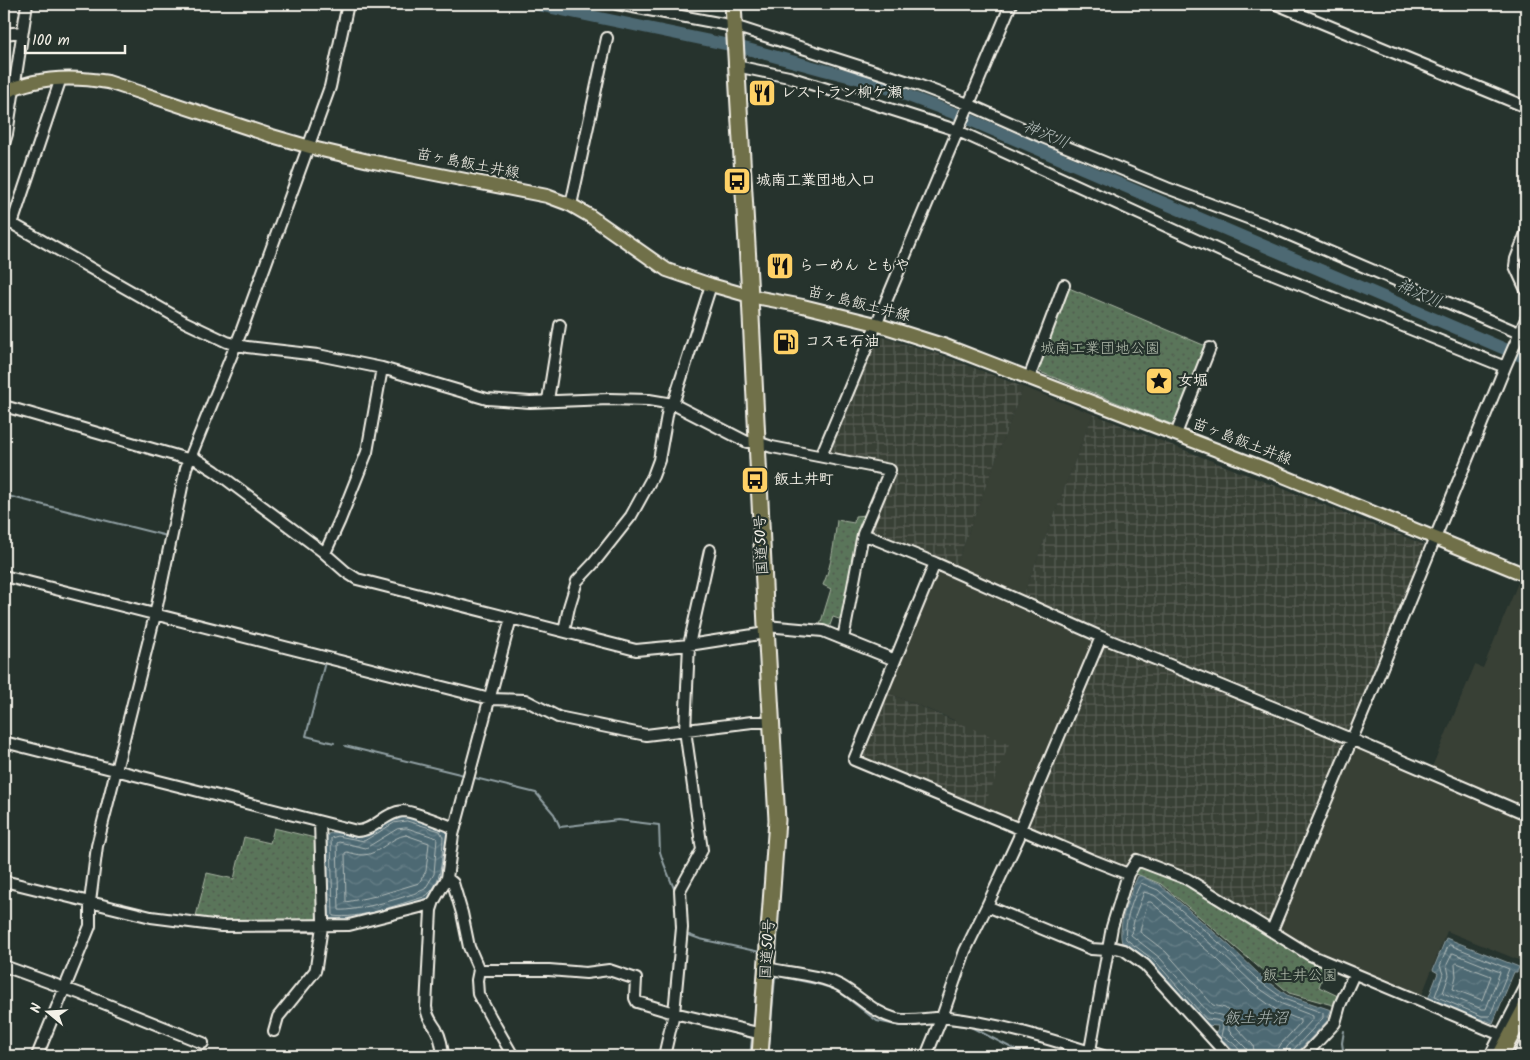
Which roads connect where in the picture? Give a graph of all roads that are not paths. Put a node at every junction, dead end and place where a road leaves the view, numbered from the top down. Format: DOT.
graph roads {
  1 [pos="27,4"];
  2 [pos="348,4"];
  3 [pos="617,4"];
  4 [pos="733,4"];
  5 [pos="1010,4"];
  6 [pos="1276,4"];
  7 [pos="734,30"];
  8 [pos="22,32"];
  9 [pos="4,34"];
  10 [pos="607,38"];
  11 [pos="736,64"];
  12 [pos="61,78"];
  13 [pos="9,90"];
  14 [pos="967,106"];
  15 [pos="1526,107"];
  16 [pos="957,129"];
  17 [pos="4,144"];
  18 [pos="309,147"];
  19 [pos="571,205"];
  20 [pos="8,221"];
  21 [pos="1526,233"];
  22 [pos="711,285"];
  23 [pos="1064,285"];
  24 [pos="1526,290"];
  25 [pos="750,296"];
  26 [pos="1526,319"];
  27 [pos="876,324"];
  28 [pos="560,325"];
  29 [pos="1521,336"];
  30 [pos="236,344"];
  31 [pos="1210,348"];
  32 [pos="1506,365"];
  33 [pos="382,368"];
  34 [pos="1029,378"];
  35 [pos="548,400"];
  36 [pos="671,404"];
  37 [pos="4,406"];
  38 [pos="1176,434"];
  39 [pos="757,442"];
  40 [pos="821,456"];
  41 [pos="189,458"];
  42 [pos="863,534"];
  43 [pos="1435,537"];
  44 [pos="710,550"];
  45 [pos="325,553"];
  46 [pos="934,564"];
  47 [pos="1526,575"];
  48 [pos="4,576"];
  49 [pos="155,615"];
  50 [pos="511,618"];
  51 [pos="766,630"];
  52 [pos="564,631"];
  53 [pos="1101,637"];
  54 [pos="843,639"];
  55 [pos="689,645"];
  56 [pos="894,660"];
  57 [pos="490,699"];
  58 [pos="772,722"];
  59 [pos="685,730"];
  60 [pos="1351,739"];
  61 [pos="4,742"];
  62 [pos="116,770"];
  63 [pos="1526,814"];
  64 [pos="320,822"];
  65 [pos="455,828"];
  66 [pos="1020,829"];
  67 [pos="1128,874"];
  68 [pos="448,878"];
  69 [pos="4,881"];
  70 [pos="90,902"];
  71 [pos="432,906"];
  72 [pos="988,906"];
  73 [pos="322,925"];
  74 [pos="1272,930"];
  75 [pos="1108,950"];
  76 [pos="4,966"];
  77 [pos="767,968"];
  78 [pos="479,970"];
  79 [pos="1354,974"];
  80 [pos="1526,986"];
  81 [pos="65,989"];
  82 [pos="1526,1007"];
  83 [pos="674,1013"];
  84 [pos="942,1017"];
  85 [pos="274,1031"];
  86 [pos="1526,1032"];
  87 [pos="762,1034"];
  88 [pos="1501,1034"];
  89 [pos="204,1044"];
  90 [pos="1089,1054"];
  91 [pos="37,1056"];
  92 [pos="442,1056"];
  93 [pos="513,1056"];
  94 [pos="664,1056"];
  95 [pos="760,1056"];
  96 [pos="926,1056"];
  97 [pos="1104,1056"];
  98 [pos="1228,1056"];
  99 [pos="1304,1056"];
  100 [pos="1490,1056"];
  101 [pos="1500,1056"];
  102 [pos="1510,1056"];
  103 [pos="1519,1056"];
  1 -- 8 [label="street"];
  2 -- 18 [label="street"];
  3 -- 7 [label="street"];
  4 -- 7 [label="highway, 国道50号"];
  5 -- 14 [label="street"];
  6 -- 15 [label="street"];
  7 -- 11 [label="highway, 国道50号"];
  7 -- 14 [label="street"];
  8 -- 9 [label="street"];
  8 -- 13 [label="street"];
  10 -- 19 [label="street"];
  11 -- 16 [label="street"];
  11 -- 25 [label="highway, 国道50号"];
  12 -- 13 [label="main road, 苗ヶ島飯土井線"];
  12 -- 18 [label="main road, 苗ヶ島飯土井線"];
  12 -- 20 [label="street"];
  13 -- 17 [label="street"];
  14 -- 16 [label="street"];
  14 -- 29 [label="street"];
  16 -- 27 [label="street"];
  16 -- 32 [label="street"];
  18 -- 19 [label="main road, 苗ヶ島飯土井線"];
  18 -- 30 [label="street"];
  19 -- 22 [label="main road, 苗ヶ島飯土井線"];
  20 -- 30 [label="street"];
  21 -- 24 [label="street"];
  22 -- 25 [label="main road, 苗ヶ島飯土井線"];
  22 -- 36 [label="street"];
  23 -- 34 [label="street"];
  25 -- 27 [label="main road, 苗ヶ島飯土井線"];
  25 -- 39 [label="highway, 国道50号"];
  26 -- 29 [label="street"];
  27 -- 34 [label="main road, 苗ヶ島飯土井線"];
  27 -- 40 [label="street"];
  28 -- 35 [label="street"];
  29 -- 32 [label="street"];
  30 -- 33 [label="street"];
  30 -- 41 [label="street"];
  31 -- 38 [label="street"];
  32 -- 43 [label="street"];
  33 -- 35 [label="street"];
  33 -- 45 [label="street"];
  34 -- 38 [label="main road, 苗ヶ島飯土井線"];
  35 -- 36 [label="street"];
  36 -- 39 [label="street"];
  36 -- 52 [label="street"];
  37 -- 41 [label="street"];
  38 -- 43 [label="main road, 苗ヶ島飯土井線"];
  39 -- 40 [label="street"];
  39 -- 51 [label="highway, 国道50号"];
  40 -- 42 [label="street"];
  41 -- 45 [label="street"];
  41 -- 49 [label="street"];
  42 -- 46 [label="street"];
  42 -- 54 [label="street"];
  43 -- 47 [label="main road, 苗ヶ島飯土井線"];
  43 -- 60 [label="street"];
  44 -- 55 [label="street"];
  45 -- 50 [label="street"];
  46 -- 53 [label="street"];
  46 -- 56 [label="street"];
  48 -- 49 [label="street"];
  49 -- 57 [label="street"];
  49 -- 62 [label="street"];
  50 -- 52 [label="street"];
  50 -- 57 [label="street"];
  51 -- 54 [label="street"];
  51 -- 55 [label="street"];
  51 -- 58 [label="highway, 国道50号"];
  52 -- 55 [label="street"];
  53 -- 60 [label="street"];
  53 -- 66 [label="street"];
  54 -- 56 [label="street"];
  55 -- 59 [label="street"];
  56 -- 66 [label="street"];
  57 -- 59 [label="street"];
  57 -- 65 [label="street"];
  58 -- 59 [label="street"];
  58 -- 77 [label="highway, 国道50号"];
  59 -- 83 [label="street"];
  60 -- 63 [label="street"];
  60 -- 74 [label="street"];
  61 -- 62 [label="street"];
  62 -- 64 [label="street"];
  62 -- 70 [label="street"];
  64 -- 65 [label="street"];
  64 -- 73 [label="street"];
  65 -- 68 [label="street"];
  66 -- 67 [label="street"];
  66 -- 72 [label="street"];
  67 -- 74 [label="street"];
  67 -- 75 [label="street"];
  68 -- 71 [label="street"];
  68 -- 78 [label="street"];
  69 -- 70 [label="street"];
  70 -- 73 [label="street"];
  70 -- 81 [label="street"];
  71 -- 73 [label="street"];
  71 -- 92 [label="street"];
  72 -- 75 [label="street"];
  72 -- 84 [label="street"];
  73 -- 85 [label="street"];
  74 -- 79 [label="street"];
  75 -- 90 [label="street"];
  75 -- 98 [label="street"];
  76 -- 81 [label="street"];
  77 -- 84 [label="street"];
  77 -- 87 [label="highway, 国道50号"];
  78 -- 83 [label="street"];
  78 -- 93 [label="street"];
  79 -- 88 [label="street"];
  79 -- 99 [label="street"];
  80 -- 88 [label="street"];
  81 -- 89 [label="street"];
  81 -- 91 [label="street"];
  82 -- 101 [label="highway"];
  83 -- 87 [label="street"];
  83 -- 94 [label="street"];
  84 -- 90 [label="street"];
  84 -- 96 [label="street"];
  86 -- 102 [label="highway"];
  86 -- 103 [label="street"];
  87 -- 95 [label="highway, 国道50号"];
  88 -- 100 [label="street"];
  90 -- 97 [label="street"];
}
